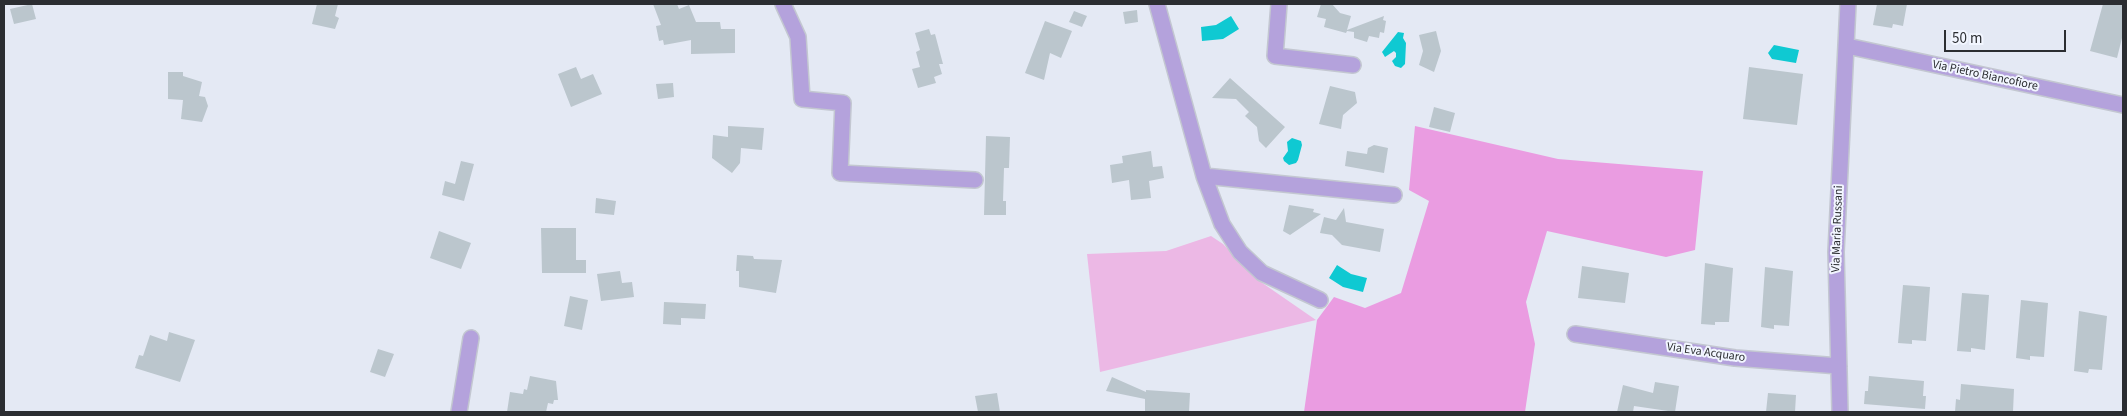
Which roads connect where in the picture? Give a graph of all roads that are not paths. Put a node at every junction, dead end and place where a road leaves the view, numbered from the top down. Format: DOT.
graph roads {
  1 [pos="783,4"];
  2 [pos="1157,4"];
  3 [pos="1279,4"];
  4 [pos="1848,4"];
  5 [pos="1848,46"];
  6 [pos="1353,65"];
  7 [pos="2123,105"];
  8 [pos="1204,176"];
  9 [pos="975,180"];
  10 [pos="1394,195"];
  11 [pos="1320,300"];
  12 [pos="1575,334"];
  13 [pos="471,338"];
  14 [pos="1839,366"];
  15 [pos="459,412"];
  16 [pos="1840,412"];
  1 -- 9 [label="street"];
  2 -- 8 [label="street"];
  3 -- 6 [label="street"];
  4 -- 5 [label="street, Via Maria Russani"];
  5 -- 7 [label="street, Via Pietro Biancofiore"];
  5 -- 14 [label="street, Via Maria Russani"];
  8 -- 10 [label="street"];
  8 -- 11 [label="street"];
  12 -- 14 [label="street, Via Eva Acquaro"];
  13 -- 15 [label="street"];
  14 -- 16 [label="street, Via Maria Russani"];
}
